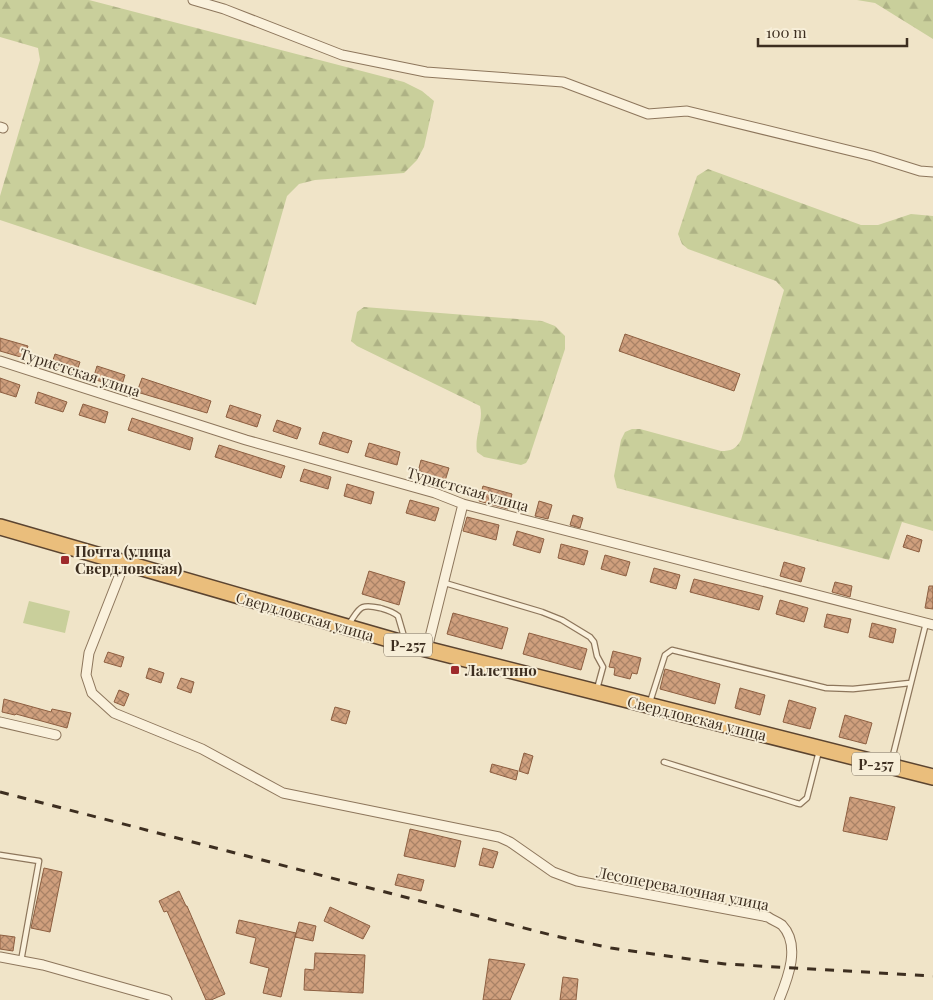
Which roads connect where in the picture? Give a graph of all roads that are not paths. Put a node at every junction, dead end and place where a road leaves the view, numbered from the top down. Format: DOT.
graph roads {
  1 [pos="193,0"];
  2 [pos="933,172"];
  3 [pos="0,361"];
  4 [pos="463,504"];
  5 [pos="0,527"];
  6 [pos="124,564"];
  7 [pos="445,583"];
  8 [pos="930,624"];
  9 [pos="347,628"];
  10 [pos="406,644"];
  11 [pos="427,649"];
  12 [pos="910,683"];
  13 [pos="596,693"];
  14 [pos="649,706"];
  15 [pos="0,722"];
  16 [pos="56,735"];
  17 [pos="819,750"];
  18 [pos="664,762"];
  19 [pos="891,767"];
  20 [pos="933,777"];
  21 [pos="0,856"];
  22 [pos="0,957"];
  23 [pos="21,960"];
  24 [pos="167,1000"];
  25 [pos="779,1000"];
  1 -- 2 [label="street"];
  3 -- 4 [label="street, Туристская улица"];
  4 -- 7 [label="street"];
  4 -- 8 [label="street, Туристская улица"];
  5 -- 6 [label="highway, Свердловская улица / Р-257"];
  6 -- 9 [label="highway, Свердловская улица / Р-257"];
  6 -- 25 [label="street, Лесоперевалочная улица"];
  7 -- 11 [label="street"];
  7 -- 13 [label="lane"];
  8 -- 12 [label="lane"];
  9 -- 10 [label="highway, Свердловская улица / Р-257"];
  9 -- 10 [label="lane"];
  10 -- 11 [label="highway, Свердловская улица / Р-257"];
  11 -- 13 [label="highway, Свердловская улица / Р-257"];
  12 -- 14 [label="lane"];
  12 -- 19 [label="lane"];
  13 -- 14 [label="highway, Свердловская улица / Р-257"];
  14 -- 17 [label="highway, Свердловская улица / Р-257"];
  15 -- 16 [label="street"];
  17 -- 18 [label="lane"];
  17 -- 19 [label="highway, Свердловская улица / Р-257"];
  19 -- 20 [label="highway, Свердловская улица / Р-257"];
  21 -- 23 [label="lane"];
  22 -- 23 [label="street"];
  23 -- 24 [label="street"];
}
